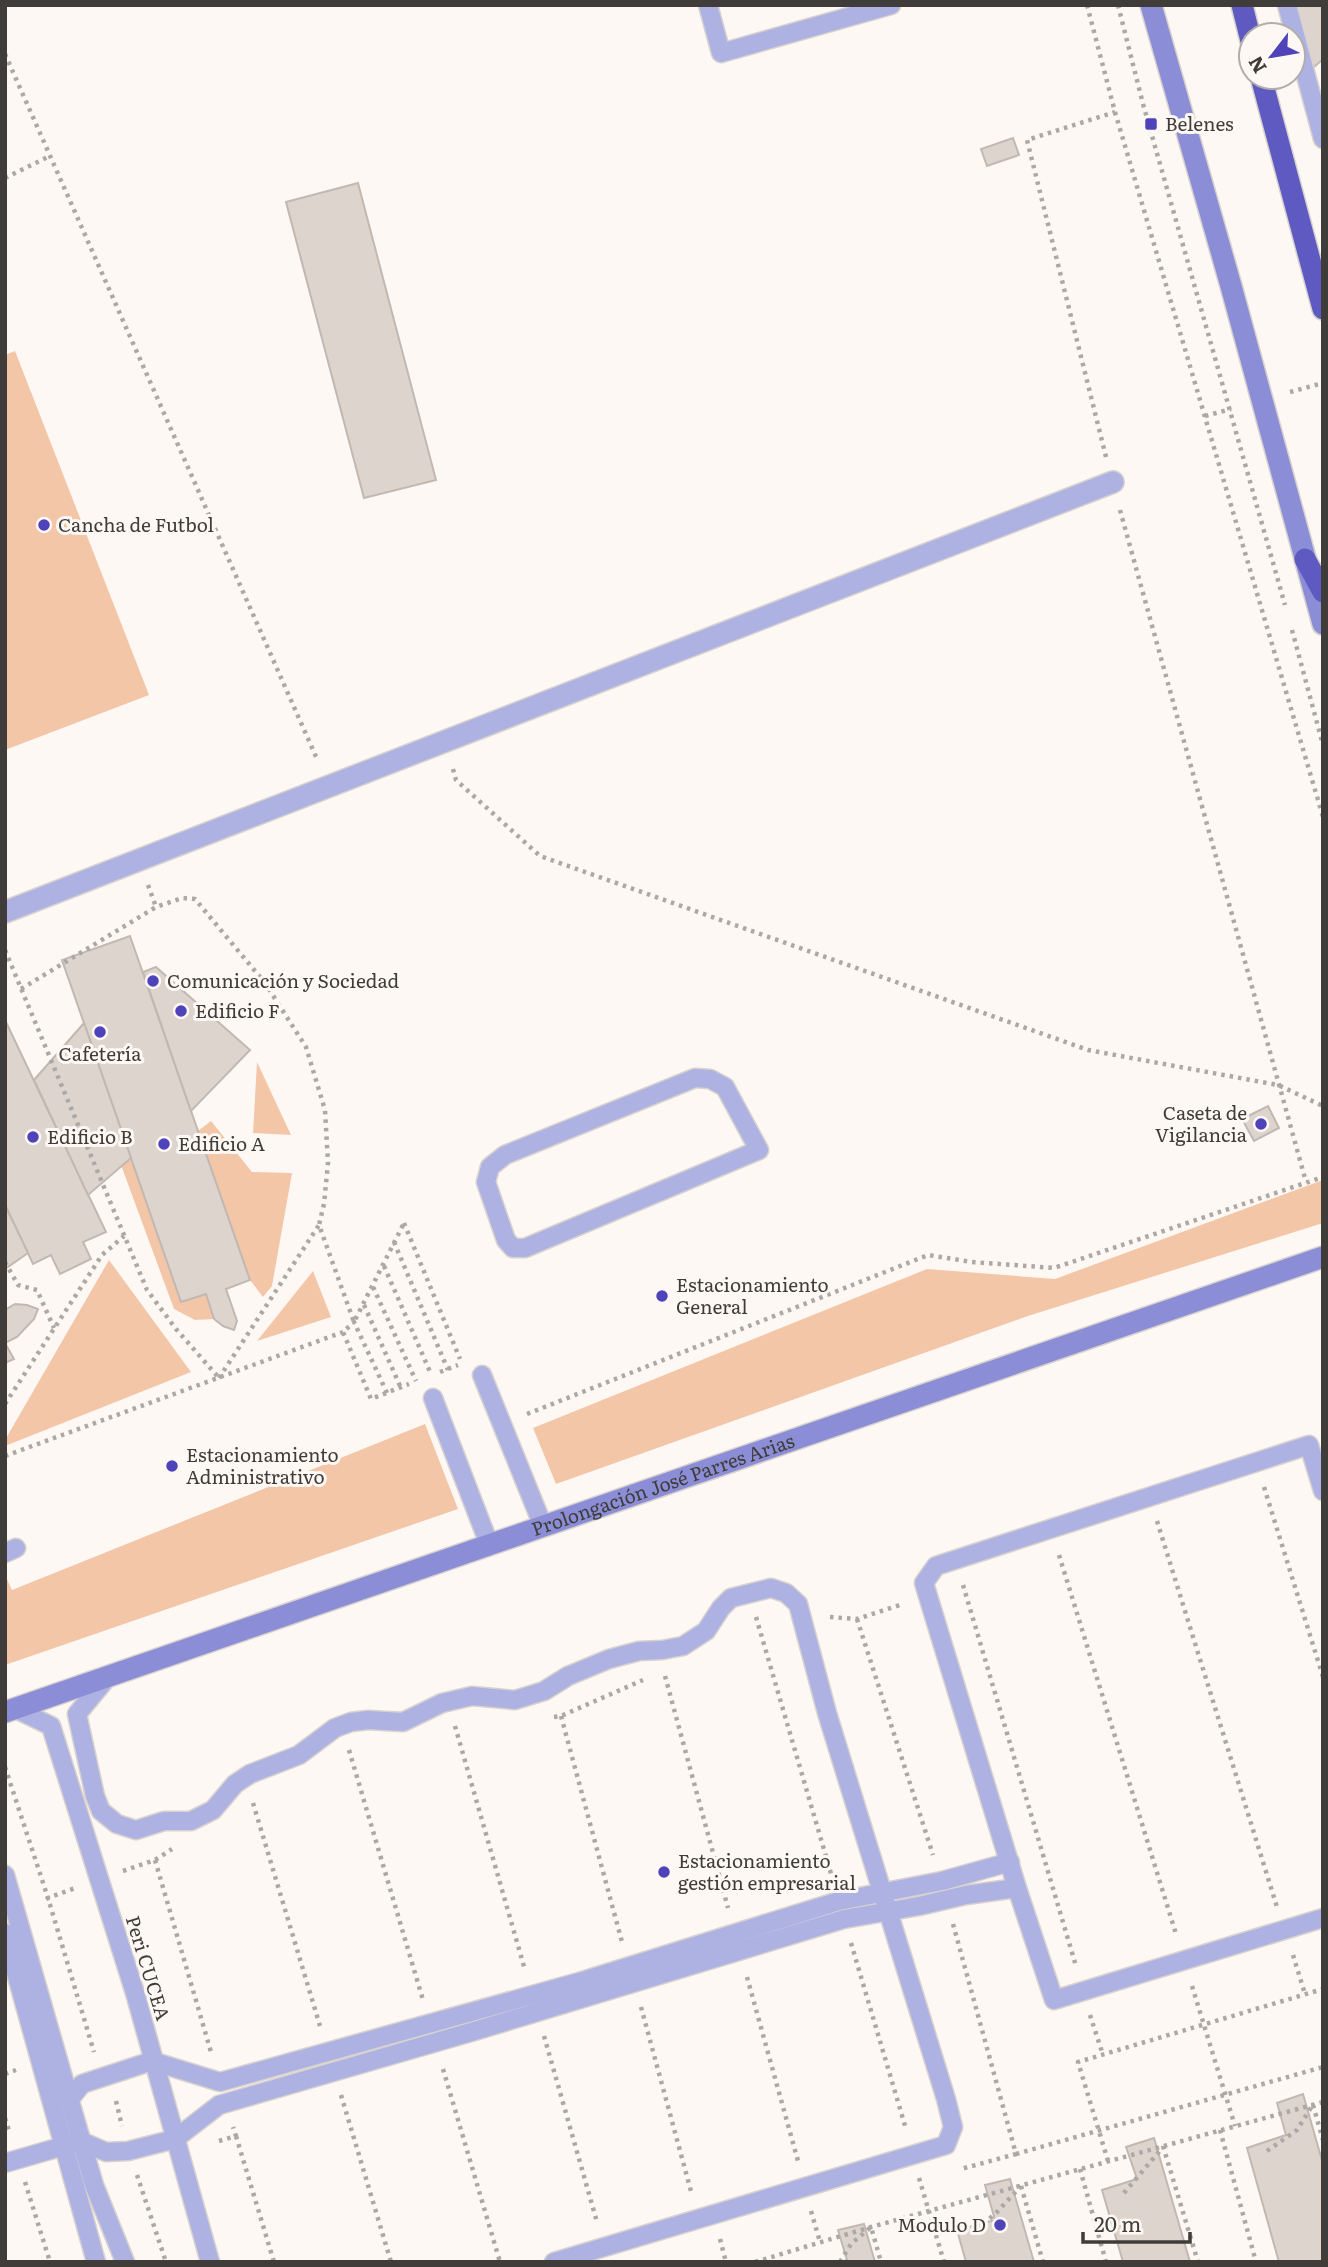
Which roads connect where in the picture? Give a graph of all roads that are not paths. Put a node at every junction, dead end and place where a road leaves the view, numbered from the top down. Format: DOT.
graph roads {
  1 [pos="708,5"];
  2 [pos="891,5"];
  3 [pos="1151,5"];
  4 [pos="1287,5"];
  5 [pos="1265,91"];
  6 [pos="1323,139"];
  7 [pos="1323,309"];
  8 [pos="1113,482"];
  9 [pos="1305,559"];
  10 [pos="1323,592"];
  11 [pos="1323,624"];
  12 [pos="5,912"];
  13 [pos="759,1150"];
  14 [pos="1323,1257"];
  15 [pos="482,1375"];
  16 [pos="433,1398"];
  17 [pos="1323,1491"];
  18 [pos="543,1526"];
  19 [pos="489,1544"];
  20 [pos="106,1679"];
  21 [pos="11,1710"];
  22 [pos="1010,1862"];
  23 [pos="5,1875"];
  24 [pos="1017,1888"];
  25 [pos="884,1902"];
  26 [pos="1323,1918"];
  27 [pos="5,1933"];
  28 [pos="738,1942"];
  29 [pos="152,2061"];
  30 [pos="69,2100"];
  31 [pos="73,2144"];
  32 [pos="178,2146"];
  33 [pos="11,2161"];
  34 [pos="96,2262"];
  35 [pos="125,2262"];
  36 [pos="210,2262"];
  37 [pos="554,2262"];
  1 -- 2 [label="lane"];
  3 -- 9 [label="main road"];
  4 -- 6 [label="lane"];
  5 -- 7 [label="highway"];
  8 -- 12 [label="street"];
  9 -- 10 [label="highway"];
  9 -- 11 [label="main road"];
  13 -- 13 [label="lane"];
  14 -- 18 [label="main road, Prolongación José Parres Arias"];
  15 -- 18 [label="lane"];
  16 -- 19 [label="lane"];
  17 -- 22 [label="lane"];
  18 -- 19 [label="main road, Prolongación José Parres Arias"];
  19 -- 20 [label="main road, Prolongación José Parres Arias"];
  20 -- 21 [label="main road, Prolongación José Parres Arias"];
  20 -- 25 [label="lane"];
  21 -- 29 [label="lane, Peri CUCEA"];
  22 -- 24 [label="lane"];
  22 -- 25 [label="lane"];
  23 -- 30 [label="lane"];
  24 -- 25 [label="lane"];
  24 -- 26 [label="lane"];
  25 -- 28 [label="lane"];
  25 -- 37 [label="lane"];
  27 -- 31 [label="lane"];
  28 -- 29 [label="lane"];
  28 -- 32 [label="lane"];
  29 -- 30 [label="lane"];
  29 -- 32 [label="lane, Peri CUCEA"];
  30 -- 31 [label="lane"];
  31 -- 32 [label="lane"];
  31 -- 33 [label="lane"];
  31 -- 34 [label="lane"];
  31 -- 35 [label="lane"];
  32 -- 36 [label="lane, Peri CUCEA"];
}
